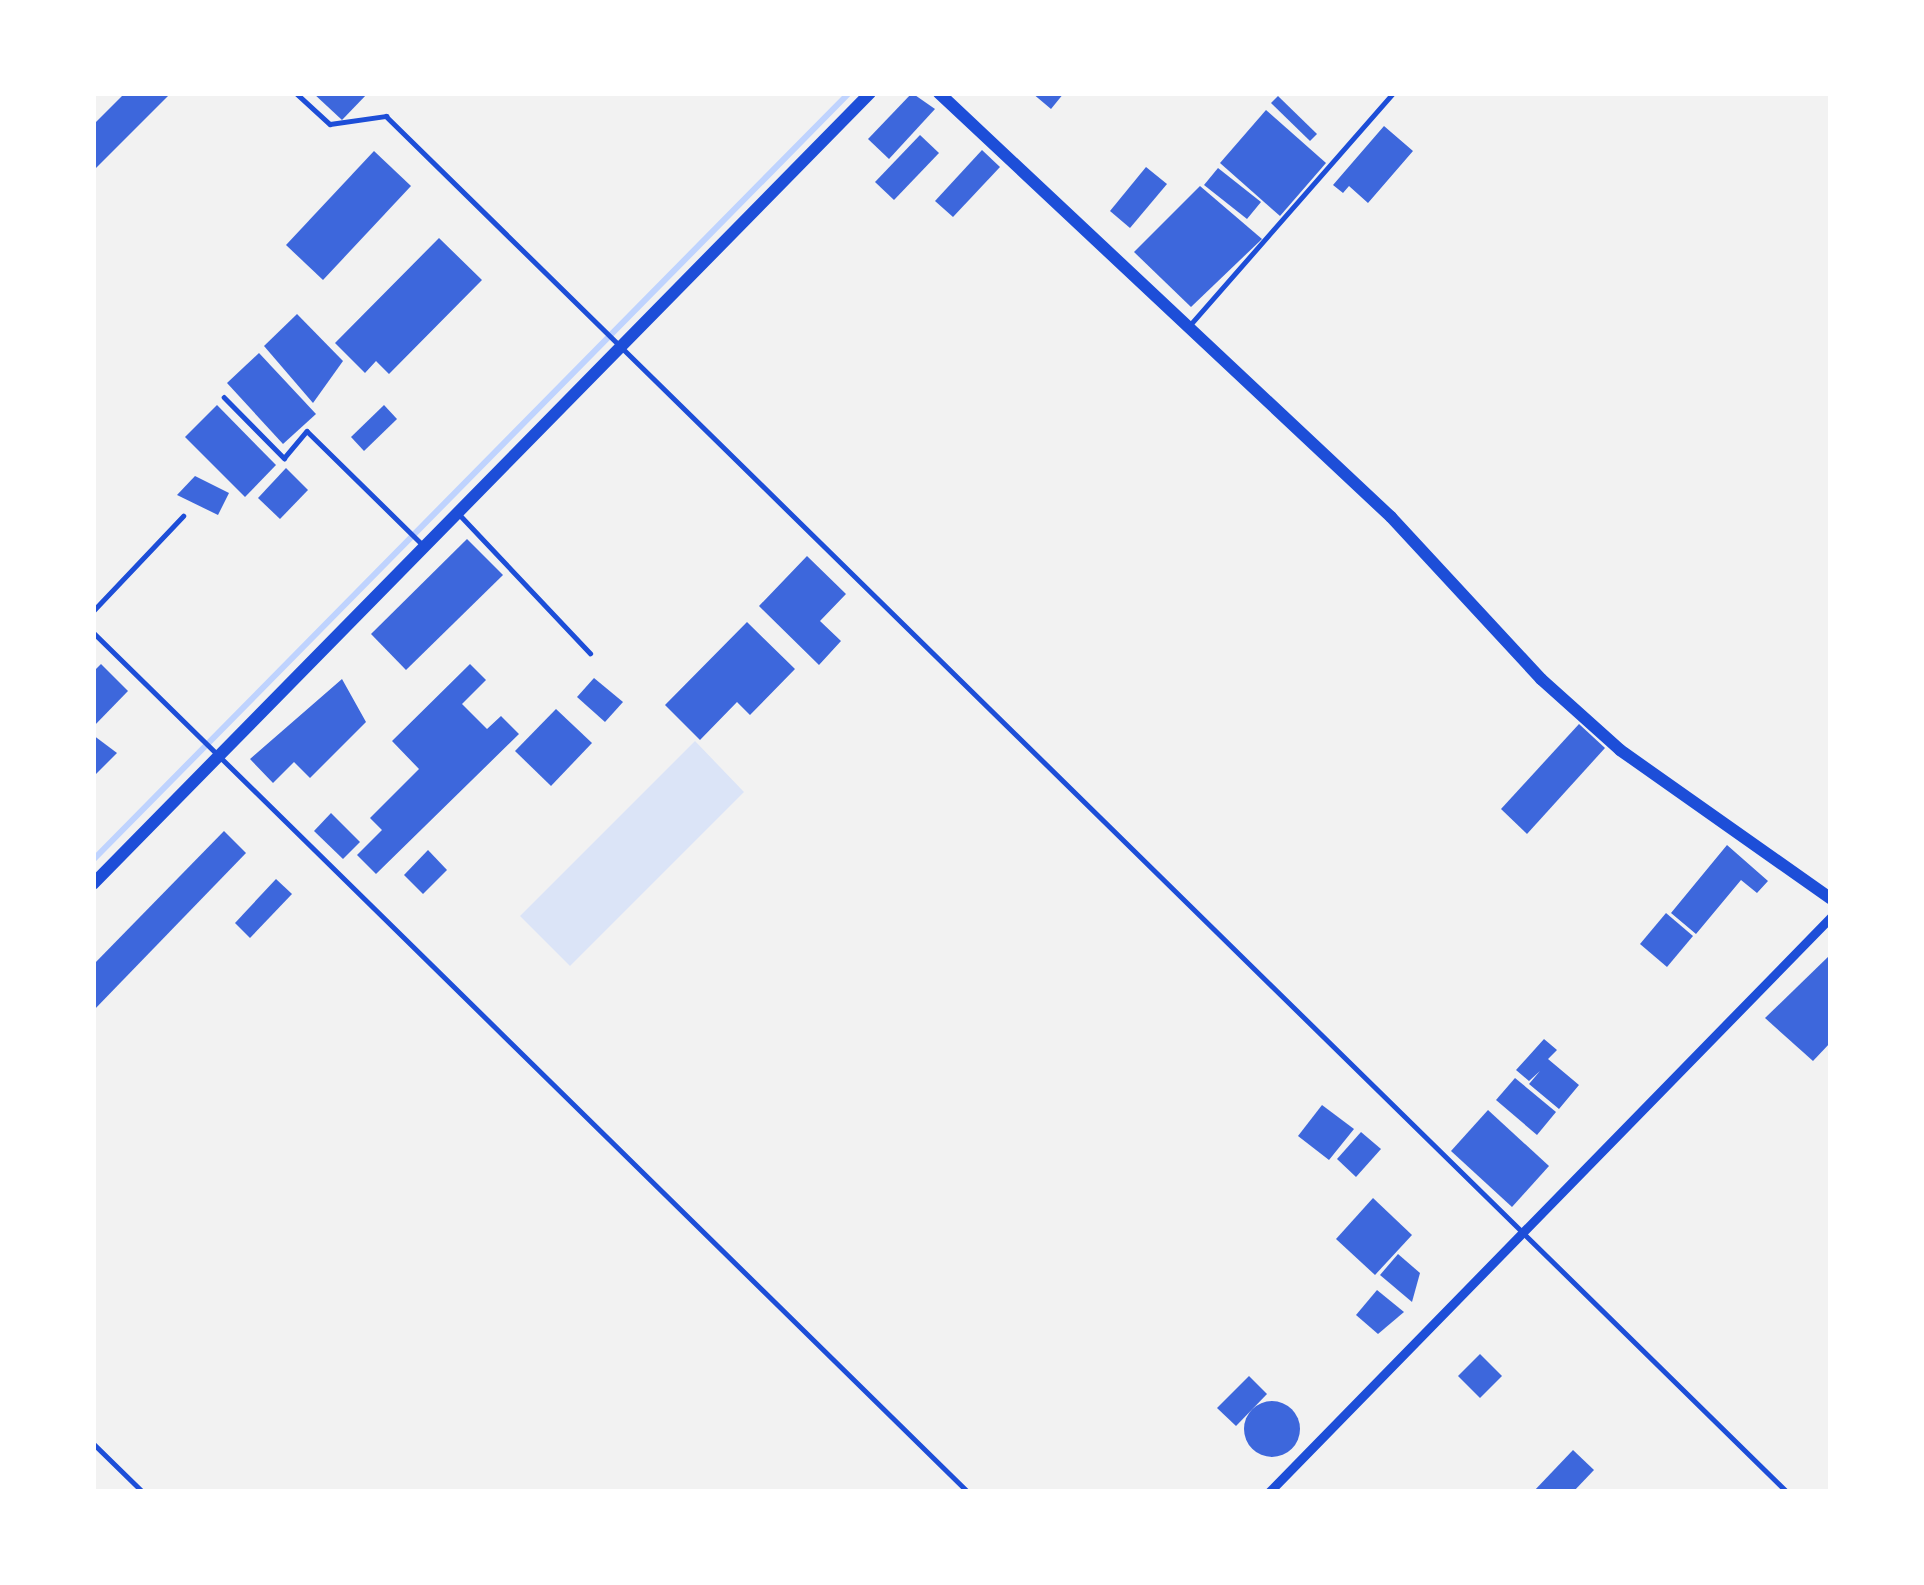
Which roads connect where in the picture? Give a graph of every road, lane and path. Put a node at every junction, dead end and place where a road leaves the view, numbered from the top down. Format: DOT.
graph roads {
  1 [pos="296,93"];
  2 [pos="870,93"];
  3 [pos="939,93"];
  4 [pos="1393,93"];
  5 [pos="1190,325"];
  6 [pos="617,343"];
  7 [pos="224,397"];
  8 [pos="460,514"];
  9 [pos="183,516"];
  10 [pos="425,548"];
  11 [pos="93,611"];
  12 [pos="93,632"];
  13 [pos="590,653"];
  14 [pos="219,760"];
  15 [pos="93,884"];
  16 [pos="1831,898"];
  17 [pos="1831,916"];
  18 [pos="1520,1229"];
  19 [pos="93,1443"];
  20 [pos="143,1492"];
  21 [pos="968,1492"];
  22 [pos="1269,1492"];
  23 [pos="1787,1492"];
  1 -- 6 [label="lane"];
  2 -- 6 [label="street"];
  3 -- 5 [label="street"];
  4 -- 5 [label="lane"];
  5 -- 16 [label="street"];
  6 -- 8 [label="street"];
  6 -- 18 [label="lane"];
  7 -- 10 [label="lane"];
  8 -- 10 [label="street"];
  8 -- 13 [label="lane"];
  9 -- 11 [label="lane"];
  10 -- 14 [label="street"];
  12 -- 14 [label="lane"];
  14 -- 15 [label="street"];
  14 -- 21 [label="lane"];
  17 -- 18 [label="street"];
  18 -- 22 [label="street"];
  18 -- 23 [label="lane"];
  19 -- 20 [label="lane"];
}
